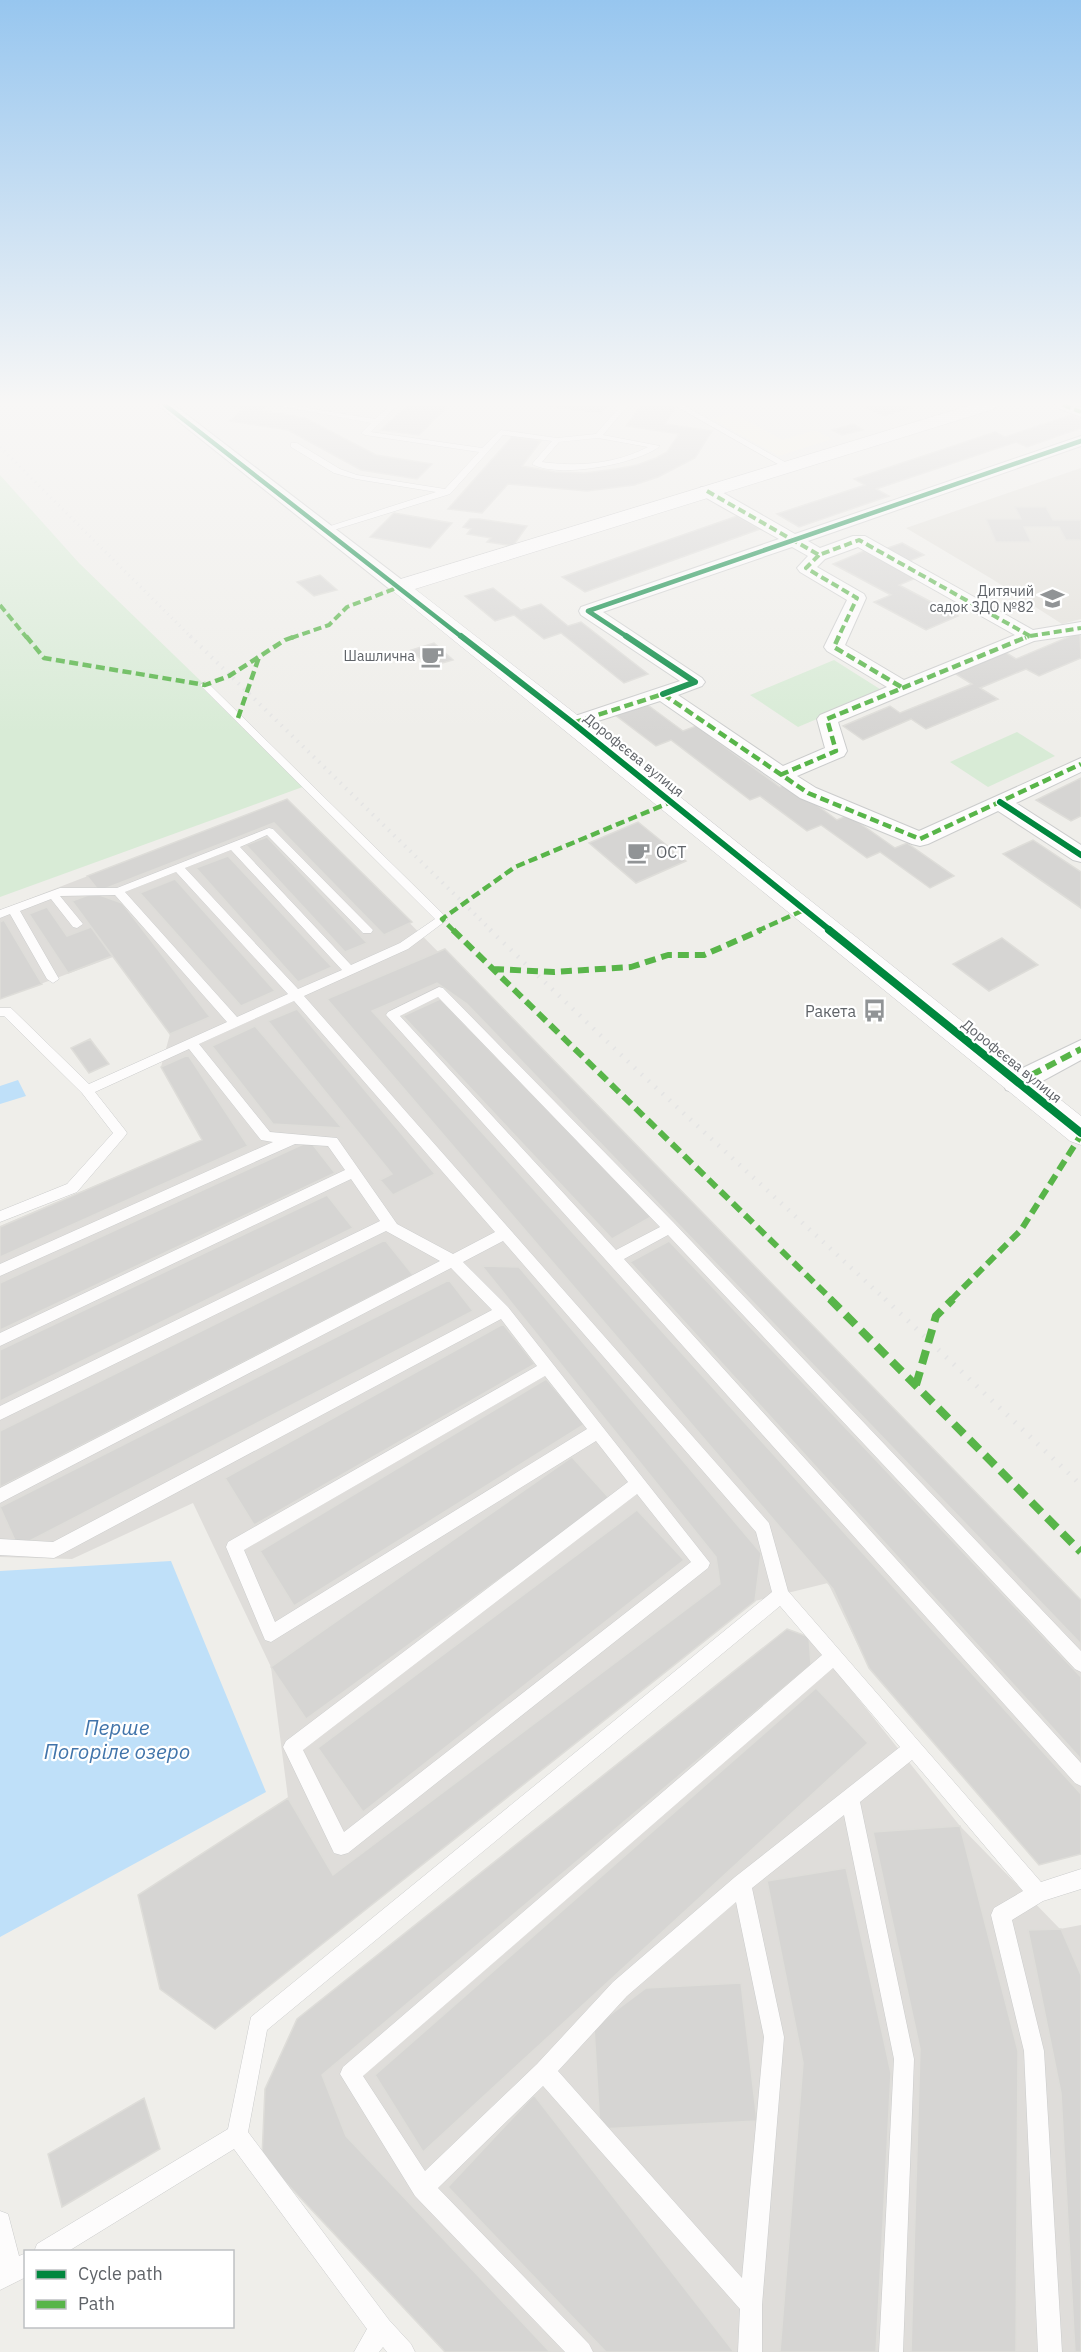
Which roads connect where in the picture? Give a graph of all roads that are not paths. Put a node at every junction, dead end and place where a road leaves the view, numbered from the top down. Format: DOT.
graph roads {
  1 [pos="304,515"];
  2 [pos="375,515"];
  3 [pos="631,515"];
  4 [pos="749,515"];
  5 [pos="867,515"];
  6 [pos="324,531"];
  7 [pos="794,540"];
  8 [pos="819,555"];
  9 [pos="399,587"];
  10 [pos="1081,628"];
  11 [pos="1030,636"];
  12 [pos="205,685"];
  13 [pos="903,688"];
  14 [pos="663,694"];
  15 [pos="573,723"];
  16 [pos="1081,764"];
  17 [pos="780,775"];
  18 [pos="1000,802"];
  19 [pos="233,846"];
  20 [pos="1081,854"];
  21 [pos="178,867"];
  22 [pos="118,891"];
  23 [pos="53,894"];
  24 [pos="13,909"];
  25 [pos="0,914"];
  26 [pos="77,924"];
  27 [pos="367,930"];
  28 [pos="350,971"];
  29 [pos="53,979"];
  30 [pos="297,995"];
  31 [pos="0,1012"];
  32 [pos="235,1023"];
  33 [pos="191,1043"];
  34 [pos="1081,1049"];
  35 [pos="1016,1083"];
  36 [pos="87,1090"];
  37 [pos="1081,1133"];
  38 [pos="293,1139"];
  39 [pos="354,1172"];
  40 [pos="0,1217"];
  41 [pos="389,1223"];
  42 [pos="670,1228"];
  43 [pos="506,1233"];
  44 [pos="614,1258"];
  45 [pos="453,1261"];
  46 [pos="0,1270"];
  47 [pos="503,1311"];
  48 [pos="0,1340"];
  49 [pos="548,1367"];
  50 [pos="0,1413"];
  51 [pos="598,1431"];
  52 [pos="639,1483"];
  53 [pos="0,1496"];
  54 [pos="0,1547"];
  55 [pos="781,1595"];
  56 [pos="834,1656"];
  57 [pos="1081,1663"];
  58 [pos="913,1748"];
  59 [pos="1081,1777"];
  60 [pos="850,1798"];
  61 [pos="1081,1879"];
  62 [pos="742,1884"];
  63 [pos="1038,1893"];
  64 [pos="544,2071"];
  65 [pos="237,2135"];
  66 [pos="423,2188"];
  67 [pos="0,2222"];
  68 [pos="48,2250"];
  69 [pos="12,2272"];
  70 [pos="751,2305"];
  71 [pos="381,2328"];
  72 [pos="366,2352"];
  73 [pos="404,2352"];
  74 [pos="581,2352"];
  75 [pos="750,2352"];
  76 [pos="891,2352"];
  77 [pos="1050,2352"];
  1 -- 6 [label="street, Дорофєєва вулиця"];
  2 -- 6 [label="lane"];
  3 -- 9 [label="street"];
  4 -- 7 [label="street"];
  5 -- 7 [label="street"];
  6 -- 9 [label="street, Дорофєєва вулиця"];
  7 -- 8 [label="street"];
  7 -- 14 [label="street"];
  8 -- 11 [label="street"];
  8 -- 13 [label="street"];
  9 -- 15 [label="street, Дорофєєва вулиця"];
  10 -- 11 [label="street"];
  11 -- 13 [label="street"];
  12 -- 28 [label="lane"];
  13 -- 17 [label="street"];
  14 -- 15 [label="street"];
  14 -- 17 [label="street"];
  15 -- 35 [label="street, Дорофєєва вулиця"];
  16 -- 18 [label="street"];
  17 -- 18 [label="street"];
  18 -- 20 [label="street"];
  19 -- 21 [label="lane"];
  19 -- 27 [label="lane"];
  19 -- 28 [label="lane"];
  21 -- 22 [label="lane"];
  21 -- 30 [label="lane"];
  22 -- 23 [label="lane"];
  22 -- 32 [label="lane"];
  23 -- 24 [label="lane"];
  23 -- 26 [label="lane"];
  24 -- 25 [label="lane"];
  24 -- 29 [label="lane"];
  28 -- 30 [label="lane"];
  30 -- 32 [label="lane"];
  30 -- 43 [label="lane"];
  31 -- 36 [label="lane"];
  32 -- 33 [label="lane"];
  33 -- 36 [label="lane"];
  33 -- 38 [label="lane"];
  34 -- 35 [label="street"];
  35 -- 37 [label="street, Дорофєєва вулиця"];
  36 -- 40 [label="lane"];
  38 -- 39 [label="lane"];
  38 -- 46 [label="lane"];
  39 -- 41 [label="lane"];
  39 -- 48 [label="lane"];
  41 -- 45 [label="lane"];
  41 -- 50 [label="lane"];
  42 -- 44 [label="lane"];
  42 -- 44 [label="lane"];
  42 -- 57 [label="lane"];
  43 -- 45 [label="lane"];
  43 -- 55 [label="lane"];
  44 -- 59 [label="lane"];
  45 -- 47 [label="lane"];
  45 -- 53 [label="lane"];
  47 -- 49 [label="lane"];
  47 -- 54 [label="lane"];
  49 -- 51 [label="lane"];
  49 -- 51 [label="lane"];
  51 -- 52 [label="lane"];
  52 -- 52 [label="lane"];
  55 -- 56 [label="lane"];
  55 -- 65 [label="lane"];
  56 -- 58 [label="lane"];
  56 -- 66 [label="lane"];
  58 -- 60 [label="lane"];
  58 -- 63 [label="lane"];
  60 -- 62 [label="lane"];
  60 -- 76 [label="lane"];
  61 -- 63 [label="lane"];
  62 -- 64 [label="lane"];
  62 -- 70 [label="lane"];
  63 -- 77 [label="lane"];
  64 -- 66 [label="lane"];
  64 -- 70 [label="lane"];
  65 -- 68 [label="lane"];
  65 -- 71 [label="lane"];
  66 -- 74 [label="lane"];
  67 -- 69 [label="lane"];
  70 -- 75 [label="lane"];
  71 -- 72 [label="lane"];
  71 -- 73 [label="lane"];
}
